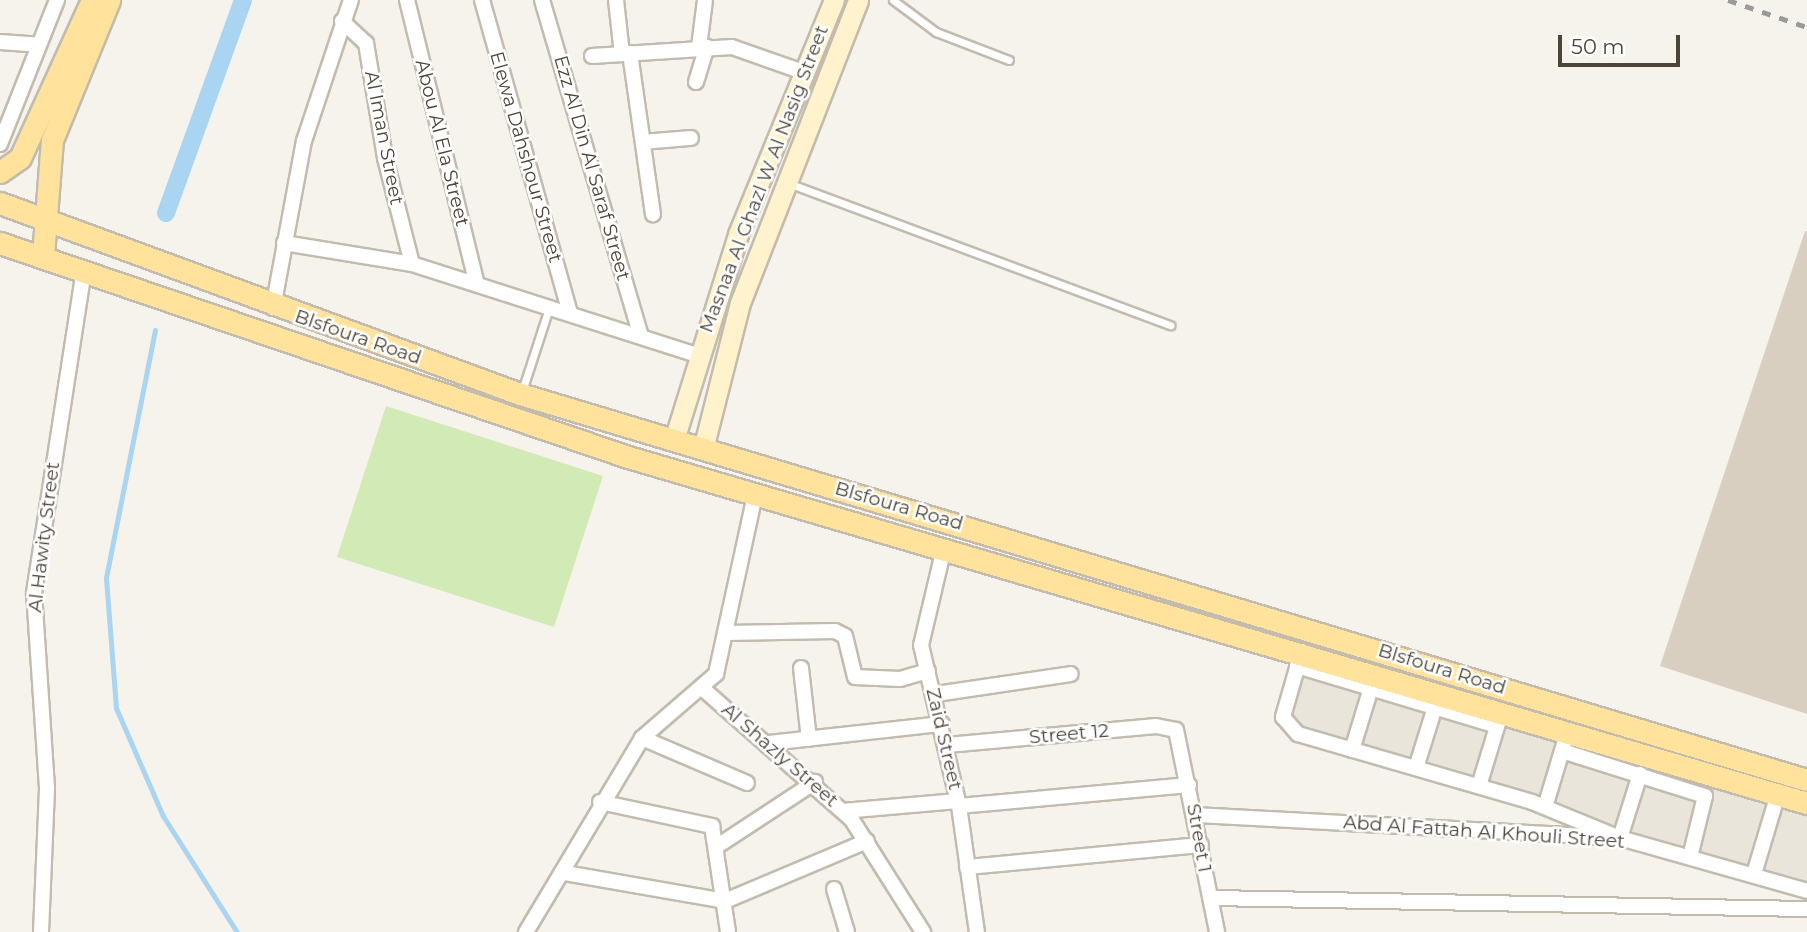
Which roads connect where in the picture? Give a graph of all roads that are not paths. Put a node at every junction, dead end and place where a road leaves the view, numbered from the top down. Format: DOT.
graph roads {
  1 [pos="57,0"];
  2 [pos="92,0"];
  3 [pos="109,0"];
  4 [pos="351,0"];
  5 [pos="407,0"];
  6 [pos="482,0"];
  7 [pos="542,0"];
  8 [pos="616,0"];
  9 [pos="705,0"];
  10 [pos="834,0"];
  11 [pos="858,0"];
  12 [pos="892,0"];
  13 [pos="342,21"];
  14 [pos="0,42"];
  15 [pos="39,45"];
  16 [pos="703,47"];
  17 [pos="626,53"];
  18 [pos="592,56"];
  19 [pos="1009,60"];
  20 [pos="803,72"];
  21 [pos="696,82"];
  22 [pos="691,138"];
  23 [pos="643,142"];
  24 [pos="0,144"];
  25 [pos="0,172"];
  26 [pos="763,174"];
  27 [pos="784,181"];
  28 [pos="0,203"];
  29 [pos="653,214"];
  30 [pos="49,222"];
  31 [pos="0,243"];
  32 [pos="284,243"];
  33 [pos="43,256"];
  34 [pos="412,264"];
  35 [pos="84,270"];
  36 [pos="477,285"];
  37 [pos="716,295"];
  38 [pos="740,303"];
  39 [pos="273,307"];
  40 [pos="550,308"];
  41 [pos="570,314"];
  42 [pos="1170,325"];
  43 [pos="641,337"];
  44 [pos="698,355"];
  45 [pos="520,394"];
  46 [pos="674,440"];
  47 [pos="703,449"];
  48 [pos="755,495"];
  49 [pos="944,548"];
  50 [pos="1050,550"];
  51 [pos="1043,576"];
  52 [pos="727,633"];
  53 [pos="1299,658"];
  54 [pos="801,668"];
  55 [pos="928,671"];
  56 [pos="1071,674"];
  57 [pos="702,688"];
  58 [pos="1371,688"];
  59 [pos="936,694"];
  60 [pos="1435,708"];
  61 [pos="1499,719"];
  62 [pos="942,724"];
  63 [pos="642,738"];
  64 [pos="809,738"];
  65 [pos="1565,742"];
  66 [pos="769,743"];
  67 [pos="1181,743"];
  68 [pos="947,745"];
  69 [pos="1352,750"];
  70 [pos="1416,768"];
  71 [pos="1640,774"];
  72 [pos="1807,780"];
  73 [pos="815,782"];
  74 [pos="747,783"];
  75 [pos="1189,785"];
  76 [pos="1479,786"];
  77 [pos="1778,794"];
  78 [pos="600,802"];
  79 [pos="1807,803"];
  80 [pos="958,804"];
  81 [pos="1545,807"];
  82 [pos="843,811"];
  83 [pos="1196,815"];
  84 [pos="1620,838"];
  85 [pos="867,841"];
  86 [pos="719,845"];
  87 [pos="1201,845"];
  88 [pos="1690,857"];
  89 [pos="967,867"];
  90 [pos="565,873"];
  91 [pos="1754,874"];
  92 [pos="834,889"];
  93 [pos="1807,891"];
  94 [pos="1210,898"];
  95 [pos="725,901"];
  96 [pos="1807,909"];
  97 [pos="41,932"];
  98 [pos="526,932"];
  99 [pos="728,932"];
  100 [pos="847,932"];
  101 [pos="923,932"];
  102 [pos="977,932"];
  103 [pos="1217,932"];
  1 -- 15 [label="street"];
  2 -- 25 [label="main road"];
  3 -- 30 [label="main road"];
  4 -- 13 [label="street"];
  5 -- 36 [label="street, Abou Al Ela Street"];
  6 -- 41 [label="street, Elewa Dahshour Street"];
  7 -- 43 [label="street, Ezz Al Din Al Saraf Street"];
  8 -- 17 [label="street"];
  9 -- 16 [label="street"];
  10 -- 20 [label="main road, Masnaa Al Ghazl W Al Nasig Street"];
  11 -- 27 [label="main road, Masnaa Al Ghazl W Al Nasig Street"];
  12 -- 19 [label="lane"];
  13 -- 32 [label="street"];
  13 -- 34 [label="street, Al Iman Street"];
  14 -- 15 [label="street"];
  15 -- 24 [label="street"];
  16 -- 17 [label="street"];
  16 -- 20 [label="street"];
  16 -- 21 [label="street"];
  17 -- 18 [label="street"];
  17 -- 23 [label="street"];
  20 -- 26 [label="main road, Masnaa Al Ghazl W Al Nasig Street"];
  22 -- 23 [label="street"];
  23 -- 29 [label="street"];
  26 -- 27 [label="main road"];
  26 -- 37 [label="main road, Masnaa Al Ghazl W Al Nasig Street"];
  27 -- 38 [label="main road, Masnaa Al Ghazl W Al Nasig Street"];
  27 -- 42 [label="lane"];
  28 -- 30 [label="main road, Blsfoura Road"];
  30 -- 33 [label="main road"];
  30 -- 39 [label="main road, Blsfoura Road"];
  31 -- 33 [label="main road, Blsfoura Road"];
  32 -- 34 [label="street"];
  32 -- 39 [label="street"];
  33 -- 35 [label="main road, Blsfoura Road"];
  34 -- 36 [label="street"];
  35 -- 48 [label="main road, Blsfoura Road"];
  35 -- 97 [label="street, Al Hawity Street"];
  36 -- 40 [label="street"];
  37 -- 38 [label="main road"];
  37 -- 44 [label="main road, Masnaa Al Ghazl W Al Nasig Street"];
  38 -- 47 [label="main road, Masnaa Al Ghazl W Al Nasig Street"];
  39 -- 45 [label="main road, Blsfoura Road"];
  40 -- 41 [label="street"];
  40 -- 45 [label="lane"];
  41 -- 43 [label="street"];
  43 -- 44 [label="street"];
  44 -- 46 [label="main road, Masnaa Al Ghazl W Al Nasig Street"];
  45 -- 46 [label="main road, Blsfoura Road"];
  46 -- 47 [label="main road, Blsfoura Road"];
  47 -- 50 [label="main road, Blsfoura Road"];
  48 -- 49 [label="main road, Blsfoura Road"];
  48 -- 52 [label="street, Al Shazly Street"];
  49 -- 51 [label="main road, Blsfoura Road"];
  49 -- 55 [label="street, Zaid Street"];
  50 -- 51 [label="main road"];
  50 -- 72 [label="main road, Blsfoura Road"];
  51 -- 53 [label="main road, Blsfoura Road"];
  52 -- 55 [label="street"];
  52 -- 57 [label="street, Al Shazly Street"];
  53 -- 58 [label="street"];
  53 -- 61 [label="main road, Blsfoura Road"];
  53 -- 69 [label="street"];
  54 -- 64 [label="street"];
  55 -- 59 [label="street, Zaid Street"];
  56 -- 59 [label="street"];
  57 -- 63 [label="street, Al Shazly Street"];
  57 -- 66 [label="street, Al Shazly Street"];
  58 -- 60 [label="street"];
  58 -- 69 [label="street"];
  59 -- 62 [label="street, Zaid Street"];
  60 -- 61 [label="street"];
  60 -- 70 [label="street"];
  61 -- 65 [label="main road, Blsfoura Road"];
  61 -- 76 [label="street"];
  62 -- 64 [label="street"];
  62 -- 68 [label="street, Zaid Street"];
  63 -- 74 [label="street"];
  63 -- 78 [label="street, Al Shazly Street"];
  64 -- 66 [label="street"];
  65 -- 71 [label="street"];
  65 -- 77 [label="main road, Blsfoura Road"];
  65 -- 81 [label="street"];
  66 -- 73 [label="street, Al Shazly Street"];
  67 -- 68 [label="street, Street 12"];
  67 -- 75 [label="street, Street 1"];
  68 -- 80 [label="street, Zaid Street"];
  69 -- 70 [label="street"];
  70 -- 76 [label="street"];
  71 -- 84 [label="street"];
  71 -- 88 [label="street"];
  73 -- 82 [label="street, Al Shazly Street"];
  73 -- 86 [label="street"];
  75 -- 80 [label="street"];
  75 -- 83 [label="street, Street 1"];
  76 -- 81 [label="street"];
  77 -- 79 [label="main road, Blsfoura Road"];
  77 -- 91 [label="street"];
  78 -- 86 [label="street"];
  78 -- 90 [label="street, Al Shazly Street"];
  80 -- 82 [label="street"];
  80 -- 89 [label="street, Zaid Street"];
  81 -- 84 [label="street"];
  82 -- 85 [label="street, Al Shazly Street"];
  83 -- 84 [label="street, Abd Al Fattah Al Khouli Street"];
  83 -- 87 [label="street, Street 1"];
  84 -- 88 [label="street, Abd Al Fattah Al Khouli Street"];
  85 -- 95 [label="street"];
  85 -- 101 [label="street, Al Shazly Street"];
  86 -- 95 [label="street"];
  87 -- 89 [label="street"];
  87 -- 94 [label="street, Street 1"];
  88 -- 91 [label="street, Abd Al Fattah Al Khouli Street"];
  89 -- 102 [label="street, Zaid Street"];
  90 -- 95 [label="street"];
  90 -- 98 [label="street, Al Shazly Street"];
  91 -- 93 [label="street, Abd Al Fattah Al Khouli Street"];
  92 -- 100 [label="street"];
  94 -- 96 [label="street"];
  94 -- 103 [label="street, Street 1"];
  95 -- 99 [label="street"];
}
